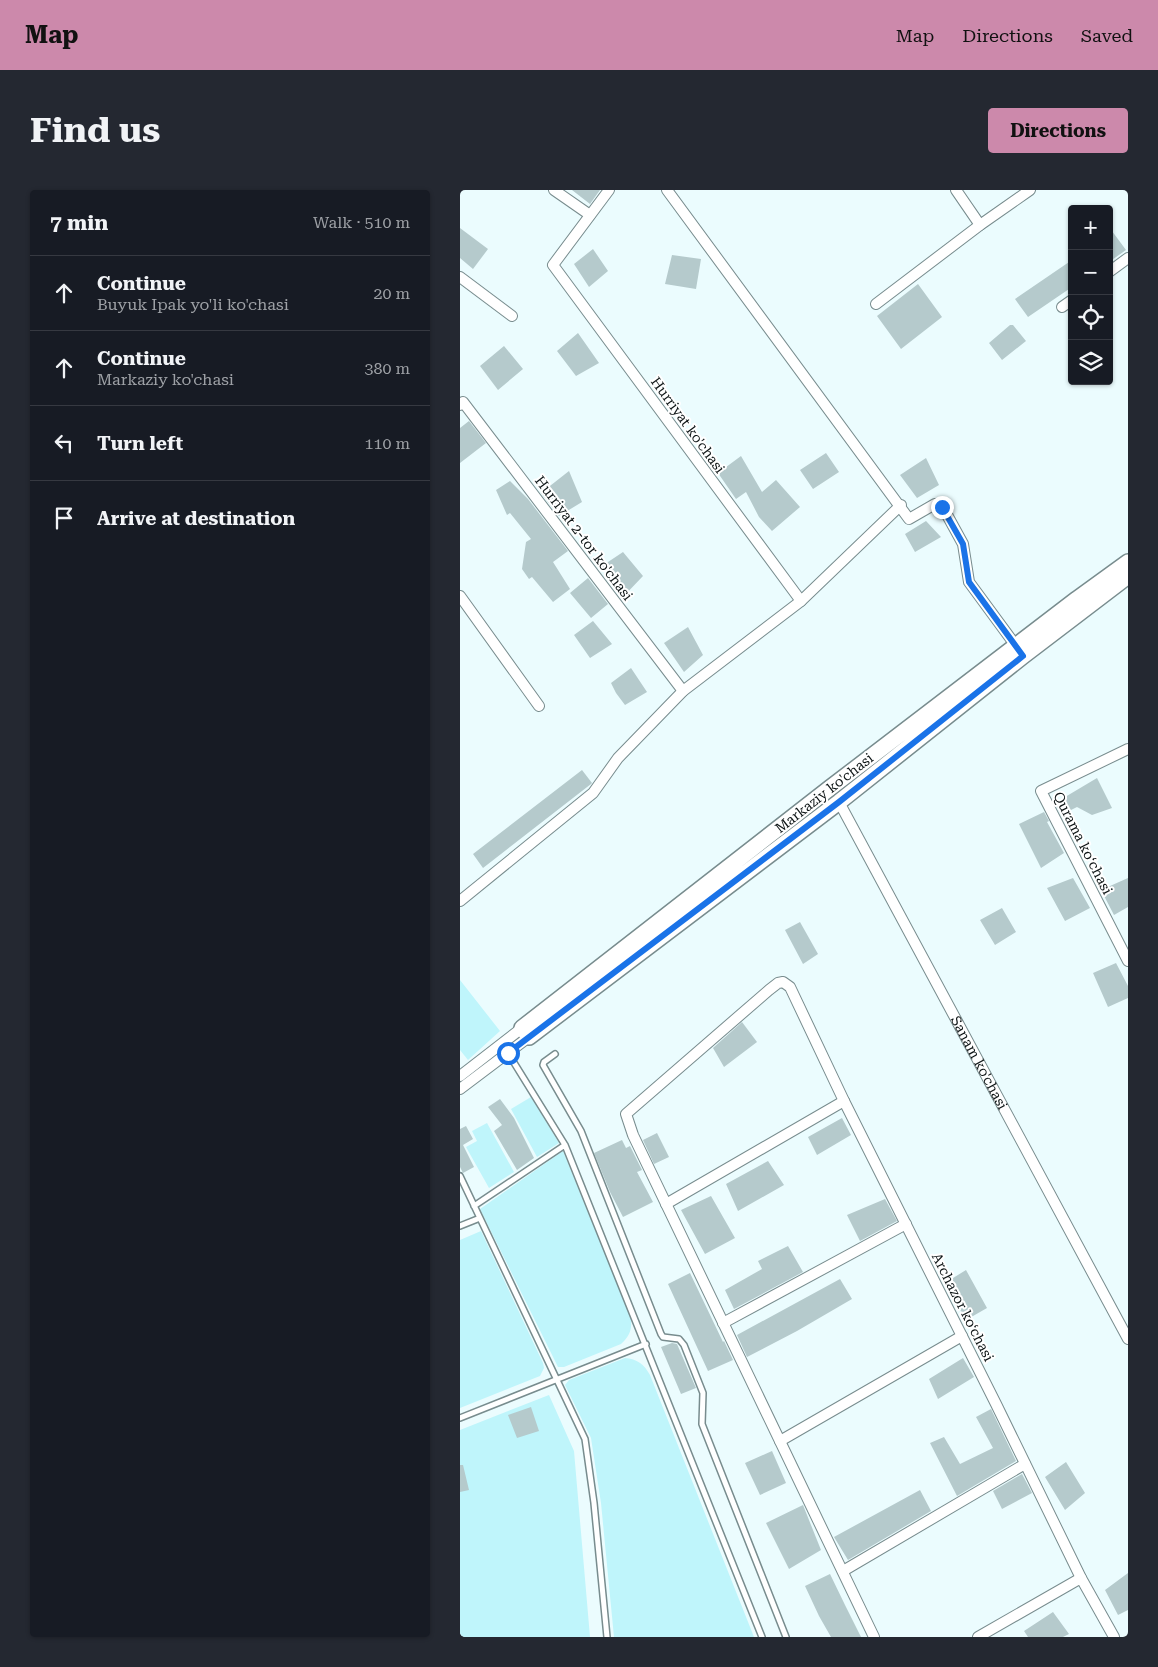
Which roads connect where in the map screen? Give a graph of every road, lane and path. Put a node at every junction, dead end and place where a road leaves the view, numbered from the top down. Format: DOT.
graph roads {
  1 [pos="554,190"];
  2 [pos="609,190"];
  3 [pos="667,190"];
  4 [pos="956,190"];
  5 [pos="1030,190"];
  6 [pos="590,215"];
  7 [pos="980,225"];
  8 [pos="1128,258"];
  9 [pos="1113,269"];
  10 [pos="460,277"];
  11 [pos="1068,303"];
  12 [pos="876,304"];
  13 [pos="1062,307"];
  14 [pos="512,316"];
  15 [pos="461,404"];
  16 [pos="901,505"];
  17 [pos="1128,562"];
  18 [pos="1128,576"];
  19 [pos="460,596"];
  20 [pos="801,601"];
  21 [pos="1020,651"];
  22 [pos="683,691"];
  23 [pos="539,706"];
  24 [pos="1128,748"];
  25 [pos="830,788"];
  26 [pos="839,802"];
  27 [pos="734,872"];
  28 [pos="460,901"];
  29 [pos="1128,962"];
  30 [pos="526,1032"];
  31 [pos="508,1053"];
  32 [pos="555,1054"];
  33 [pos="461,1073"];
  34 [pos="471,1081"];
  35 [pos="460,1090"];
  36 [pos="844,1101"];
  37 [pos="565,1145"];
  38 [pos="460,1176"];
  39 [pos="666,1204"];
  40 [pos="474,1206"];
  41 [pos="480,1218"];
  42 [pos="906,1224"];
  43 [pos="460,1226"];
  44 [pos="724,1323"];
  45 [pos="1125,1328"];
  46 [pos="962,1336"];
  47 [pos="1128,1339"];
  48 [pos="646,1344"];
  49 [pos="557,1380"];
  50 [pos="460,1418"];
  51 [pos="780,1441"];
  52 [pos="1025,1464"];
  53 [pos="843,1572"];
  54 [pos="1080,1578"];
  55 [pos="606,1637"];
  56 [pos="762,1637"];
  57 [pos="786,1637"];
  58 [pos="874,1637"];
  59 [pos="978,1637"];
  60 [pos="1114,1637"];
  1 -- 6 [label="street"];
  2 -- 6 [label="street"];
  3 -- 16 [label="street"];
  4 -- 7 [label="street"];
  5 -- 7 [label="street"];
  6 -- 20 [label="street, Hurriyat ko'chasi"];
  7 -- 12 [label="street"];
  8 -- 9 [label="street"];
  10 -- 14 [label="street"];
  11 -- 13 [label="street"];
  15 -- 22 [label="street, Hurriyat 2-tor ko'chasi"];
  16 -- 20 [label="street"];
  16 -- 21 [label="street"];
  17 -- 21 [label="street, Markaziy ko'chasi"];
  18 -- 21 [label="street, Markaziy ko'chasi"];
  19 -- 23 [label="street"];
  20 -- 22 [label="street"];
  21 -- 25 [label="street, Markaziy ko'chasi"];
  21 -- 26 [label="street, Markaziy ko'chasi"];
  22 -- 28 [label="street"];
  24 -- 29 [label="street, Qurama koʻchasi"];
  25 -- 26 [label="street, Sanam ko'chasi"];
  25 -- 27 [label="street, Markaziy ko'chasi"];
  26 -- 27 [label="street, Markaziy ko'chasi"];
  26 -- 45 [label="street, Sanam ko'chasi"];
  27 -- 30 [label="street, Markaziy ko'chasi"];
  30 -- 31 [label="street"];
  30 -- 33 [label="street"];
  31 -- 34 [label="street"];
  31 -- 37 [label="lane"];
  32 -- 57 [label="lane"];
  33 -- 34 [label="street"];
  34 -- 35 [label="street"];
  36 -- 39 [label="street"];
  36 -- 39 [label="street, Archazor ko‘chasi"];
  36 -- 42 [label="street, Archazor ko‘chasi"];
  37 -- 40 [label="lane"];
  37 -- 48 [label="lane"];
  38 -- 40 [label="lane"];
  39 -- 44 [label="street"];
  40 -- 41 [label="lane"];
  41 -- 43 [label="lane"];
  41 -- 49 [label="lane"];
  42 -- 44 [label="street"];
  42 -- 46 [label="street, Archazor ko‘chasi"];
  44 -- 51 [label="street"];
  45 -- 47 [label="street, Sanam ko'chasi"];
  46 -- 51 [label="street"];
  46 -- 52 [label="street, Archazor ko‘chasi"];
  48 -- 49 [label="lane"];
  48 -- 56 [label="lane"];
  49 -- 50 [label="lane"];
  49 -- 55 [label="lane"];
  51 -- 53 [label="street"];
  52 -- 53 [label="street"];
  52 -- 54 [label="street, Archazor ko‘chasi"];
  53 -- 58 [label="street"];
  54 -- 59 [label="street"];
  54 -- 60 [label="street, Archazor ko‘chasi"];
}
